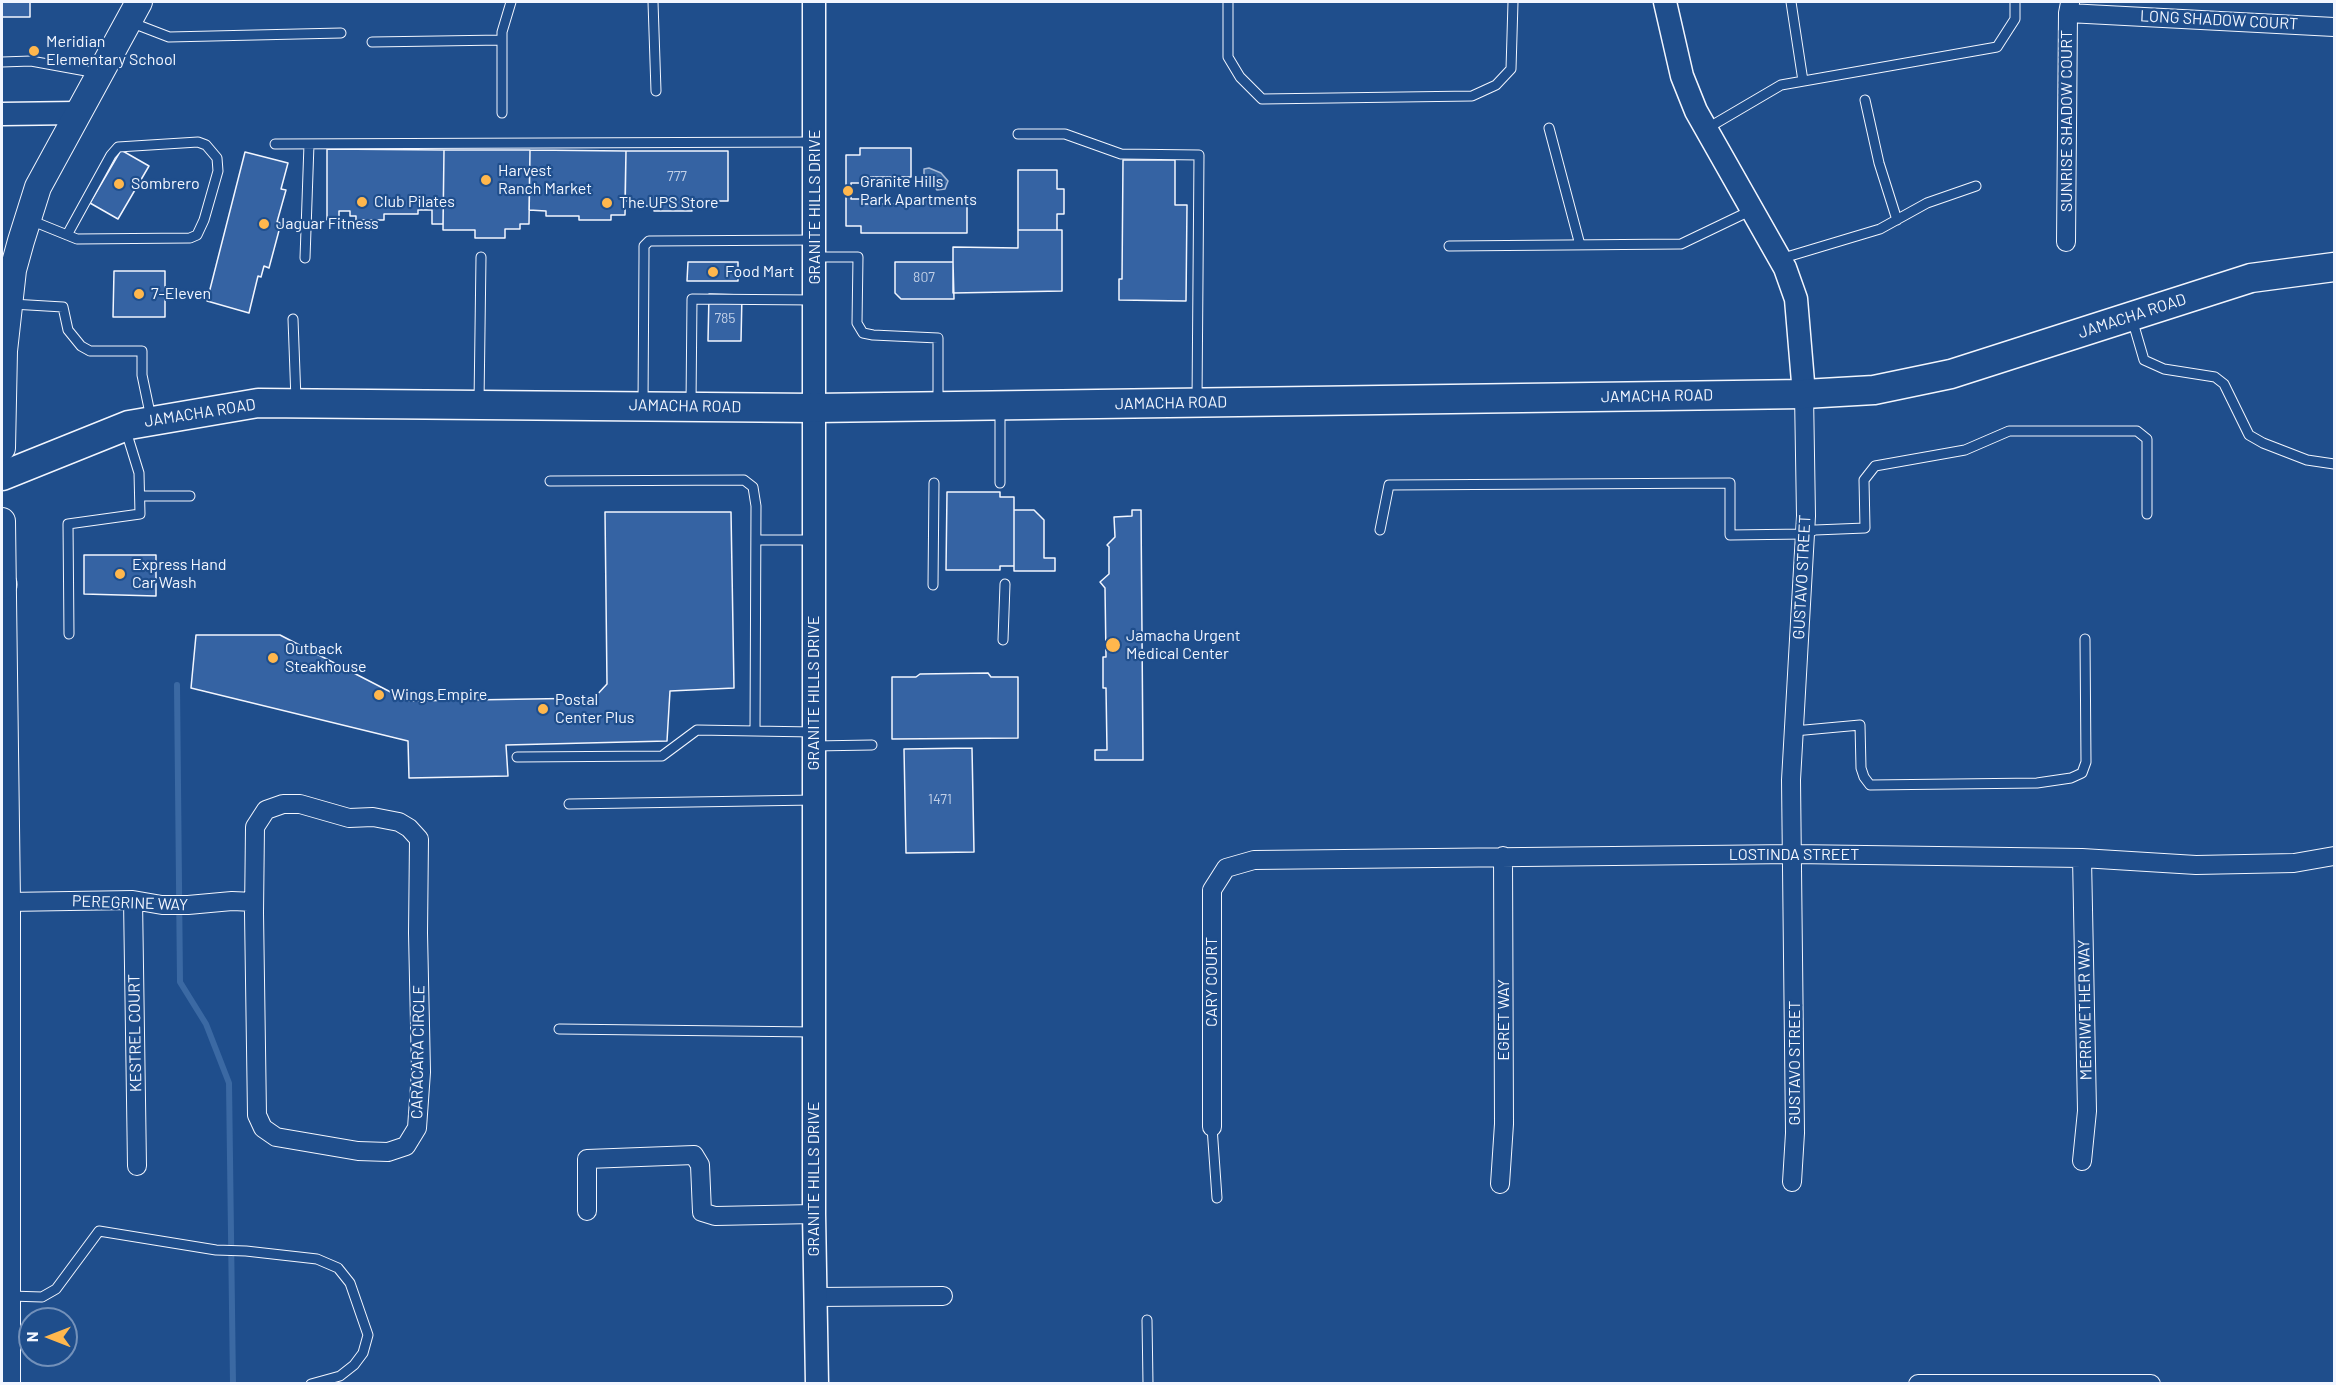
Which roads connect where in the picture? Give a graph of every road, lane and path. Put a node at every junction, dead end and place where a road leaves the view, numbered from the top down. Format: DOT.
graph roads {
  1 [pos="511,2"];
  2 [pos="653,2"];
  3 [pos="814,2"];
  4 [pos="1228,2"];
  5 [pos="1512,2"];
  6 [pos="1665,2"];
  7 [pos="1791,2"];
  8 [pos="2015,2"];
  9 [pos="2069,7"];
  10 [pos="133,11"];
  11 [pos="2334,27"];
  12 [pos="341,33"];
  13 [pos="502,40"];
  14 [pos="372,42"];
  15 [pos="2,62"];
  16 [pos="99,73"];
  17 [pos="1803,81"];
  18 [pos="656,91"];
  19 [pos="1865,100"];
  20 [pos="77,113"];
  21 [pos="502,113"];
  22 [pos="2,114"];
  23 [pos="1549,128"];
  24 [pos="1706,129"];
  25 [pos="1018,134"];
  26 [pos="814,142"];
  27 [pos="274,144"];
  28 [pos="309,144"];
  29 [pos="1976,186"];
  30 [pos="1752,210"];
  31 [pos="28,219"];
  32 [pos="1897,220"];
  33 [pos="67,235"];
  34 [pos="2066,242"];
  35 [pos="1580,245"];
  36 [pos="1449,246"];
  37 [pos="814,248"];
  38 [pos="481,257"];
  39 [pos="305,258"];
  40 [pos="1780,259"];
  41 [pos="2334,267"];
  42 [pos="814,300"];
  43 [pos="6,311"];
  44 [pos="2131,316"];
  45 [pos="293,319"];
  46 [pos="3,351"];
  47 [pos="1804,394"];
  48 [pos="1197,402"];
  49 [pos="296,403"];
  50 [pos="479,405"];
  51 [pos="938,405"];
  52 [pos="1000,405"];
  53 [pos="643,406"];
  54 [pos="691,406"];
  55 [pos="814,408"];
  56 [pos="152,420"];
  57 [pos="124,426"];
  58 [pos="2,448"];
  59 [pos="2334,464"];
  60 [pos="2,476"];
  61 [pos="550,481"];
  62 [pos="934,483"];
  63 [pos="1000,483"];
  64 [pos="140,496"];
  65 [pos="190,496"];
  66 [pos="2147,514"];
  67 [pos="2,521"];
  68 [pos="1380,530"];
  69 [pos="1805,534"];
  70 [pos="756,540"];
  71 [pos="814,540"];
  72 [pos="2,584"];
  73 [pos="1005,584"];
  74 [pos="933,585"];
  75 [pos="69,634"];
  76 [pos="2085,639"];
  77 [pos="1004,640"];
  78 [pos="1794,730"];
  79 [pos="755,731"];
  80 [pos="814,739"];
  81 [pos="872,744"];
  82 [pos="516,757"];
  83 [pos="814,800"];
  84 [pos="569,804"];
  85 [pos="1793,854"];
  86 [pos="1503,856"];
  87 [pos="2334,856"];
  88 [pos="4,858"];
  89 [pos="2082,858"];
  90 [pos="1254,860"];
  91 [pos="133,900"];
  92 [pos="7,902"];
  93 [pos="254,902"];
  94 [pos="4,1019"];
  95 [pos="559,1029"];
  96 [pos="814,1032"];
  97 [pos="4,1112"];
  98 [pos="1212,1127"];
  99 [pos="2082,1161"];
  100 [pos="137,1166"];
  101 [pos="1792,1182"];
  102 [pos="1500,1184"];
  103 [pos="1217,1198"];
  104 [pos="587,1211"];
  105 [pos="814,1214"];
  106 [pos="7,1296"];
  107 [pos="943,1296"];
  108 [pos="816,1297"];
  109 [pos="1147,1320"];
  110 [pos="4,1326"];
  111 [pos="7,1383"];
  112 [pos="311,1383"];
  113 [pos="817,1383"];
  114 [pos="1148,1383"];
  115 [pos="1918,1383"];
  116 [pos="2151,1383"];
  1 -- 13 [label="lane"];
  2 -- 18 [label="lane"];
  3 -- 26 [label="street, GRANITE HILLS DRIVE"];
  4 -- 5 [label="lane"];
  6 -- 24 [label="street, GUSTAVO STREET"];
  7 -- 17 [label="lane"];
  8 -- 17 [label="lane"];
  9 -- 11 [label="street, LONG SHADOW COURT"];
  9 -- 34 [label="street, SUNRISE SHADOW COURT"];
  10 -- 12 [label="lane"];
  10 -- 16 [label="main road"];
  13 -- 14 [label="lane"];
  13 -- 21 [label="lane"];
  15 -- 16 [label="lane"];
  16 -- 20 [label="main road"];
  17 -- 24 [label="lane"];
  19 -- 32 [label="lane"];
  20 -- 22 [label="street"];
  20 -- 31 [label="main road"];
  23 -- 35 [label="lane"];
  24 -- 30 [label="street, GUSTAVO STREET"];
  25 -- 48 [label="lane"];
  26 -- 28 [label="lane"];
  26 -- 37 [label="street, GRANITE HILLS DRIVE"];
  27 -- 28 [label="lane"];
  28 -- 39 [label="lane"];
  29 -- 32 [label="lane"];
  30 -- 35 [label="lane"];
  30 -- 40 [label="street, GUSTAVO STREET"];
  31 -- 33 [label="lane"];
  31 -- 43 [label="main road"];
  32 -- 40 [label="lane"];
  33 -- 33 [label="lane"];
  35 -- 36 [label="lane"];
  37 -- 42 [label="street, GRANITE HILLS DRIVE"];
  37 -- 51 [label="lane"];
  37 -- 53 [label="lane"];
  38 -- 50 [label="lane"];
  40 -- 47 [label="street, GUSTAVO STREET"];
  41 -- 44 [label="main road, JAMACHA ROAD"];
  42 -- 54 [label="lane"];
  42 -- 55 [label="street, GRANITE HILLS DRIVE"];
  43 -- 46 [label="main road"];
  43 -- 56 [label="lane"];
  44 -- 47 [label="main road, JAMACHA ROAD"];
  44 -- 59 [label="lane"];
  45 -- 49 [label="lane"];
  46 -- 58 [label="main road"];
  47 -- 48 [label="main road, JAMACHA ROAD"];
  47 -- 69 [label="street, GUSTAVO STREET"];
  48 -- 52 [label="main road, JAMACHA ROAD"];
  49 -- 50 [label="main road, JAMACHA ROAD"];
  49 -- 56 [label="main road, JAMACHA ROAD"];
  50 -- 53 [label="main road, JAMACHA ROAD"];
  51 -- 52 [label="main road, JAMACHA ROAD"];
  51 -- 55 [label="main road, JAMACHA ROAD"];
  52 -- 63 [label="lane"];
  53 -- 54 [label="main road, JAMACHA ROAD"];
  54 -- 55 [label="main road, JAMACHA ROAD"];
  55 -- 71 [label="street, GRANITE HILLS DRIVE"];
  56 -- 57 [label="main road, JAMACHA ROAD"];
  57 -- 60 [label="main road, JAMACHA ROAD"];
  57 -- 64 [label="lane"];
  61 -- 70 [label="lane"];
  62 -- 74 [label="lane"];
  64 -- 65 [label="lane"];
  64 -- 75 [label="lane"];
  66 -- 69 [label="lane"];
  67 -- 72 [label="main road"];
  68 -- 69 [label="lane"];
  69 -- 78 [label="street, GUSTAVO STREET"];
  70 -- 71 [label="lane"];
  70 -- 79 [label="lane"];
  71 -- 80 [label="street, GRANITE HILLS DRIVE"];
  72 -- 88 [label="main road"];
  73 -- 77 [label="lane"];
  76 -- 78 [label="lane"];
  78 -- 85 [label="street, GUSTAVO STREET"];
  79 -- 80 [label="lane"];
  79 -- 82 [label="lane"];
  80 -- 81 [label="lane"];
  80 -- 83 [label="street, GRANITE HILLS DRIVE"];
  83 -- 84 [label="lane"];
  83 -- 96 [label="street, GRANITE HILLS DRIVE"];
  85 -- 86 [label="street, LOSTINDA STREET"];
  85 -- 89 [label="street, LOSTINDA STREET"];
  85 -- 101 [label="street, GUSTAVO STREET"];
  86 -- 90 [label="street, LOSTINDA STREET"];
  86 -- 102 [label="street, EGRET WAY"];
  87 -- 89 [label="street, LOSTINDA STREET"];
  88 -- 92 [label="main road"];
  89 -- 99 [label="street, MERRIWETHER WAY"];
  90 -- 98 [label="street, CARY COURT"];
  91 -- 92 [label="street, PEREGRINE WAY"];
  91 -- 93 [label="street, PEREGRINE WAY"];
  91 -- 100 [label="street, KESTREL COURT"];
  92 -- 94 [label="main road"];
  93 -- 93 [label="street, CARACARA CIRCLE"];
  94 -- 97 [label="main road"];
  95 -- 96 [label="lane"];
  96 -- 105 [label="street, GRANITE HILLS DRIVE"];
  97 -- 106 [label="main road"];
  98 -- 103 [label="lane"];
  104 -- 105 [label="street"];
  105 -- 108 [label="street, GRANITE HILLS DRIVE"];
  106 -- 110 [label="main road"];
  106 -- 112 [label="lane"];
  107 -- 108 [label="street"];
  108 -- 113 [label="street, GRANITE HILLS DRIVE"];
  109 -- 114 [label="lane"];
  110 -- 111 [label="main road"];
  115 -- 116 [label="street"];
}
